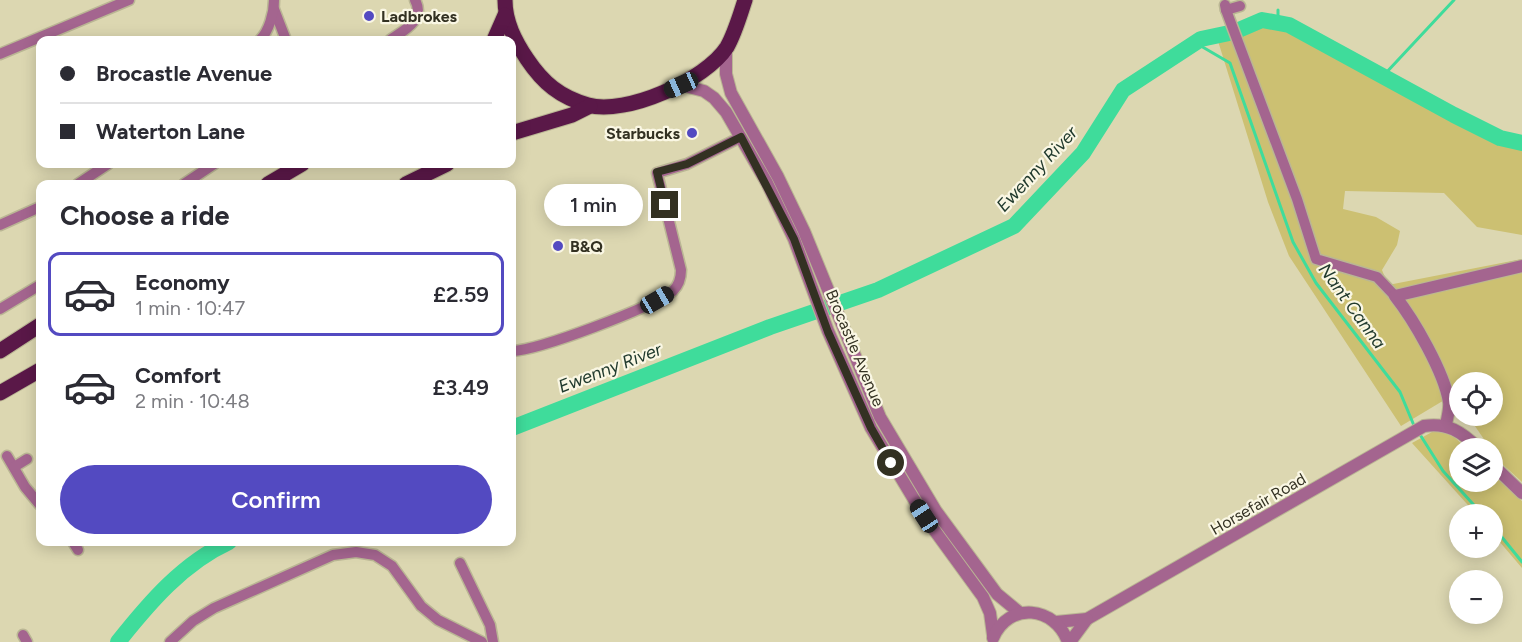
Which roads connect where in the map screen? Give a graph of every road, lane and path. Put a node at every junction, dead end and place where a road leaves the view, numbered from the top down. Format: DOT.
graph roads {
  1 [pos="129,0"];
  2 [pos="415,0"];
  3 [pos="745,0"];
  4 [pos="274,4"];
  5 [pos="1240,6"];
  6 [pos="505,8"];
  7 [pos="43,36"];
  8 [pos="264,36"];
  9 [pos="285,36"];
  10 [pos="395,36"];
  11 [pos="495,36"];
  12 [pos="515,36"];
  13 [pos="516,38"];
  14 [pos="36,39"];
  15 [pos="726,48"];
  16 [pos="0,54"];
  17 [pos="681,85"];
  18 [pos="590,106"];
  19 [pos="516,132"];
  20 [pos="741,137"];
  21 [pos="102,168"];
  22 [pos="208,168"];
  23 [pos="295,168"];
  24 [pos="439,168"];
  25 [pos="84,180"];
  26 [pos="190,180"];
  27 [pos="275,180"];
  28 [pos="414,180"];
  29 [pos="36,209"];
  30 [pos="0,225"];
  31 [pos="1522,266"];
  32 [pos="36,287"];
  33 [pos="1395,296"];
  34 [pos="0,309"];
  35 [pos="36,328"];
  36 [pos="516,350"];
  37 [pos="0,351"];
  38 [pos="36,372"];
  39 [pos="0,393"];
  40 [pos="1446,425"];
  41 [pos="1468,438"];
  42 [pos="8,456"];
  43 [pos="27,459"];
  44 [pos="14,466"];
  45 [pos="1503,475"];
  46 [pos="1522,493"];
  47 [pos="36,500"];
  48 [pos="460,563"];
  49 [pos="1020,613"];
  50 [pos="1087,619"];
  51 [pos="1056,622"];
  52 [pos="992,639"];
  53 [pos="478,640"];
  54 [pos="170,642"];
  55 [pos="493,642"];
  56 [pos="1069,642"];
  1 -- 7 [label="street"];
  2 -- 10 [label="street"];
  3 -- 15 [label="main road"];
  4 -- 8 [label="street"];
  4 -- 9 [label="street"];
  5 -- 33 [label="street"];
  6 -- 11 [label="main road"];
  6 -- 12 [label="main road"];
  13 -- 18 [label="main road"];
  14 -- 16 [label="street"];
  15 -- 17 [label="main road"];
  15 -- 49 [label="street, Brocastle Avenue"];
  17 -- 18 [label="main road"];
  17 -- 20 [label="street, Brocastle Avenue"];
  18 -- 19 [label="main road"];
  20 -- 36 [label="street"];
  20 -- 52 [label="street, Brocastle Avenue"];
  21 -- 25 [label="street"];
  22 -- 26 [label="street"];
  23 -- 27 [label="main road"];
  24 -- 28 [label="main road"];
  29 -- 30 [label="street"];
  31 -- 33 [label="street"];
  32 -- 34 [label="street"];
  33 -- 40 [label="street"];
  35 -- 37 [label="main road"];
  38 -- 39 [label="main road"];
  40 -- 41 [label="street"];
  40 -- 50 [label="street, Horsefair Road"];
  42 -- 44 [label="street"];
  43 -- 44 [label="street"];
  44 -- 47 [label="street"];
  45 -- 46 [label="street"];
  48 -- 55 [label="street"];
  49 -- 51 [label="street"];
  49 -- 52 [label="street"];
  50 -- 51 [label="street, Horsefair Road"];
  50 -- 56 [label="street, Horsefair Road"];
  51 -- 56 [label="street"];
  53 -- 54 [label="street"];
}
